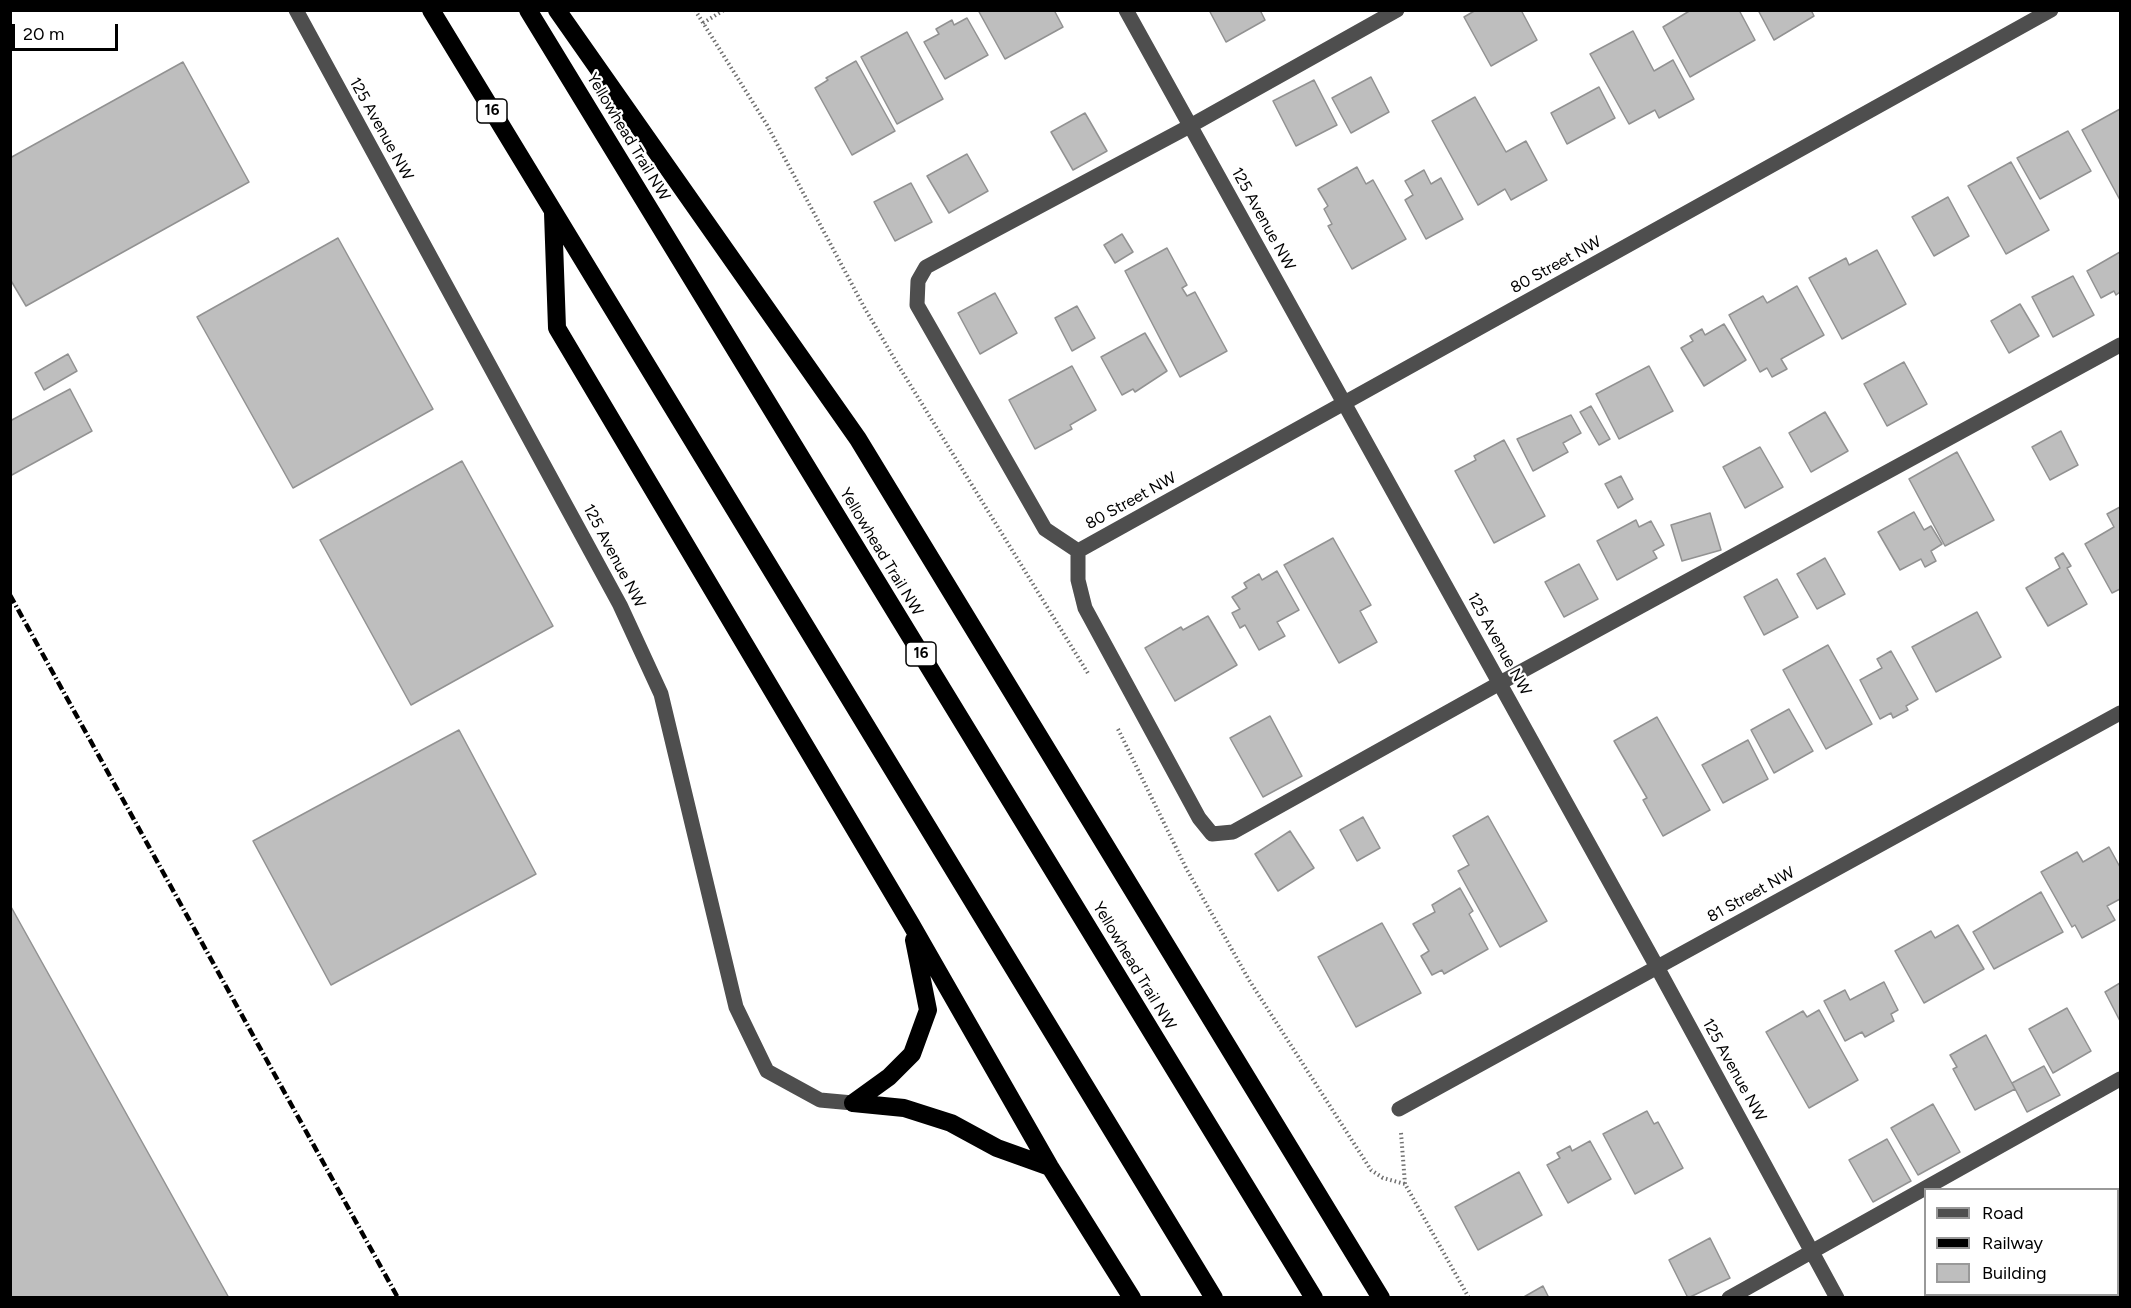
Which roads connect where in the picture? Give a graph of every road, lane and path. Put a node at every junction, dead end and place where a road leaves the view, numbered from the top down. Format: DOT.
graph roads {
  1 [pos="296,10"];
  2 [pos="431,10"];
  3 [pos="528,10"];
  4 [pos="557,10"];
  5 [pos="695,10"];
  6 [pos="724,10"];
  7 [pos="1126,10"];
  8 [pos="1397,10"];
  9 [pos="2051,10"];
  10 [pos="703,23"];
  11 [pos="1190,126"];
  12 [pos="553,212"];
  13 [pos="2121,345"];
  14 [pos="1344,403"];
  15 [pos="1078,551"];
  16 [pos="1093,681"];
  17 [pos="1500,683"];
  18 [pos="2121,713"];
  19 [pos="1116,724"];
  20 [pos="910,924"];
  21 [pos="1657,967"];
  22 [pos="2121,1078"];
  23 [pos="854,1103"];
  24 [pos="1399,1108"];
  25 [pos="1050,1167"];
  26 [pos="1406,1184"];
  27 [pos="1924,1188"];
  28 [pos="1925,1188"];
  29 [pos="1812,1251"];
  30 [pos="1132,1298"];
  31 [pos="1214,1298"];
  32 [pos="1314,1298"];
  33 [pos="1381,1298"];
  34 [pos="1469,1298"];
  35 [pos="1729,1298"];
  36 [pos="1837,1298"];
  1 -- 23 [label="street, 125 Avenue NW"];
  2 -- 12 [label="highway, 16"];
  3 -- 32 [label="highway, Yellowhead Trail NW / 16"];
  4 -- 33 [label="highway"];
  5 -- 10 [label="path"];
  6 -- 10 [label="path"];
  7 -- 11 [label="street, 125 Avenue NW"];
  8 -- 11 [label="street"];
  9 -- 14 [label="street, 80 Street NW"];
  10 -- 16 [label="path"];
  11 -- 14 [label="street, 125 Avenue NW"];
  11 -- 15 [label="street"];
  12 -- 20 [label="highway"];
  12 -- 31 [label="highway, 16"];
  13 -- 17 [label="street"];
  14 -- 15 [label="street, 80 Street NW"];
  14 -- 17 [label="street, 125 Avenue NW"];
  15 -- 17 [label="street"];
  17 -- 21 [label="street, 125 Avenue NW"];
  18 -- 21 [label="street, 81 Street NW"];
  19 -- 26 [label="path"];
  20 -- 23 [label="highway"];
  20 -- 25 [label="highway"];
  21 -- 24 [label="street, 81 Street NW"];
  21 -- 29 [label="street, 125 Avenue NW"];
  22 -- 28 [label="street"];
  23 -- 25 [label="highway"];
  24 -- 26 [label="path"];
  25 -- 30 [label="highway"];
  26 -- 34 [label="path"];
  27 -- 29 [label="street"];
  29 -- 35 [label="street"];
  29 -- 36 [label="street, 125 Avenue NW"];
}
